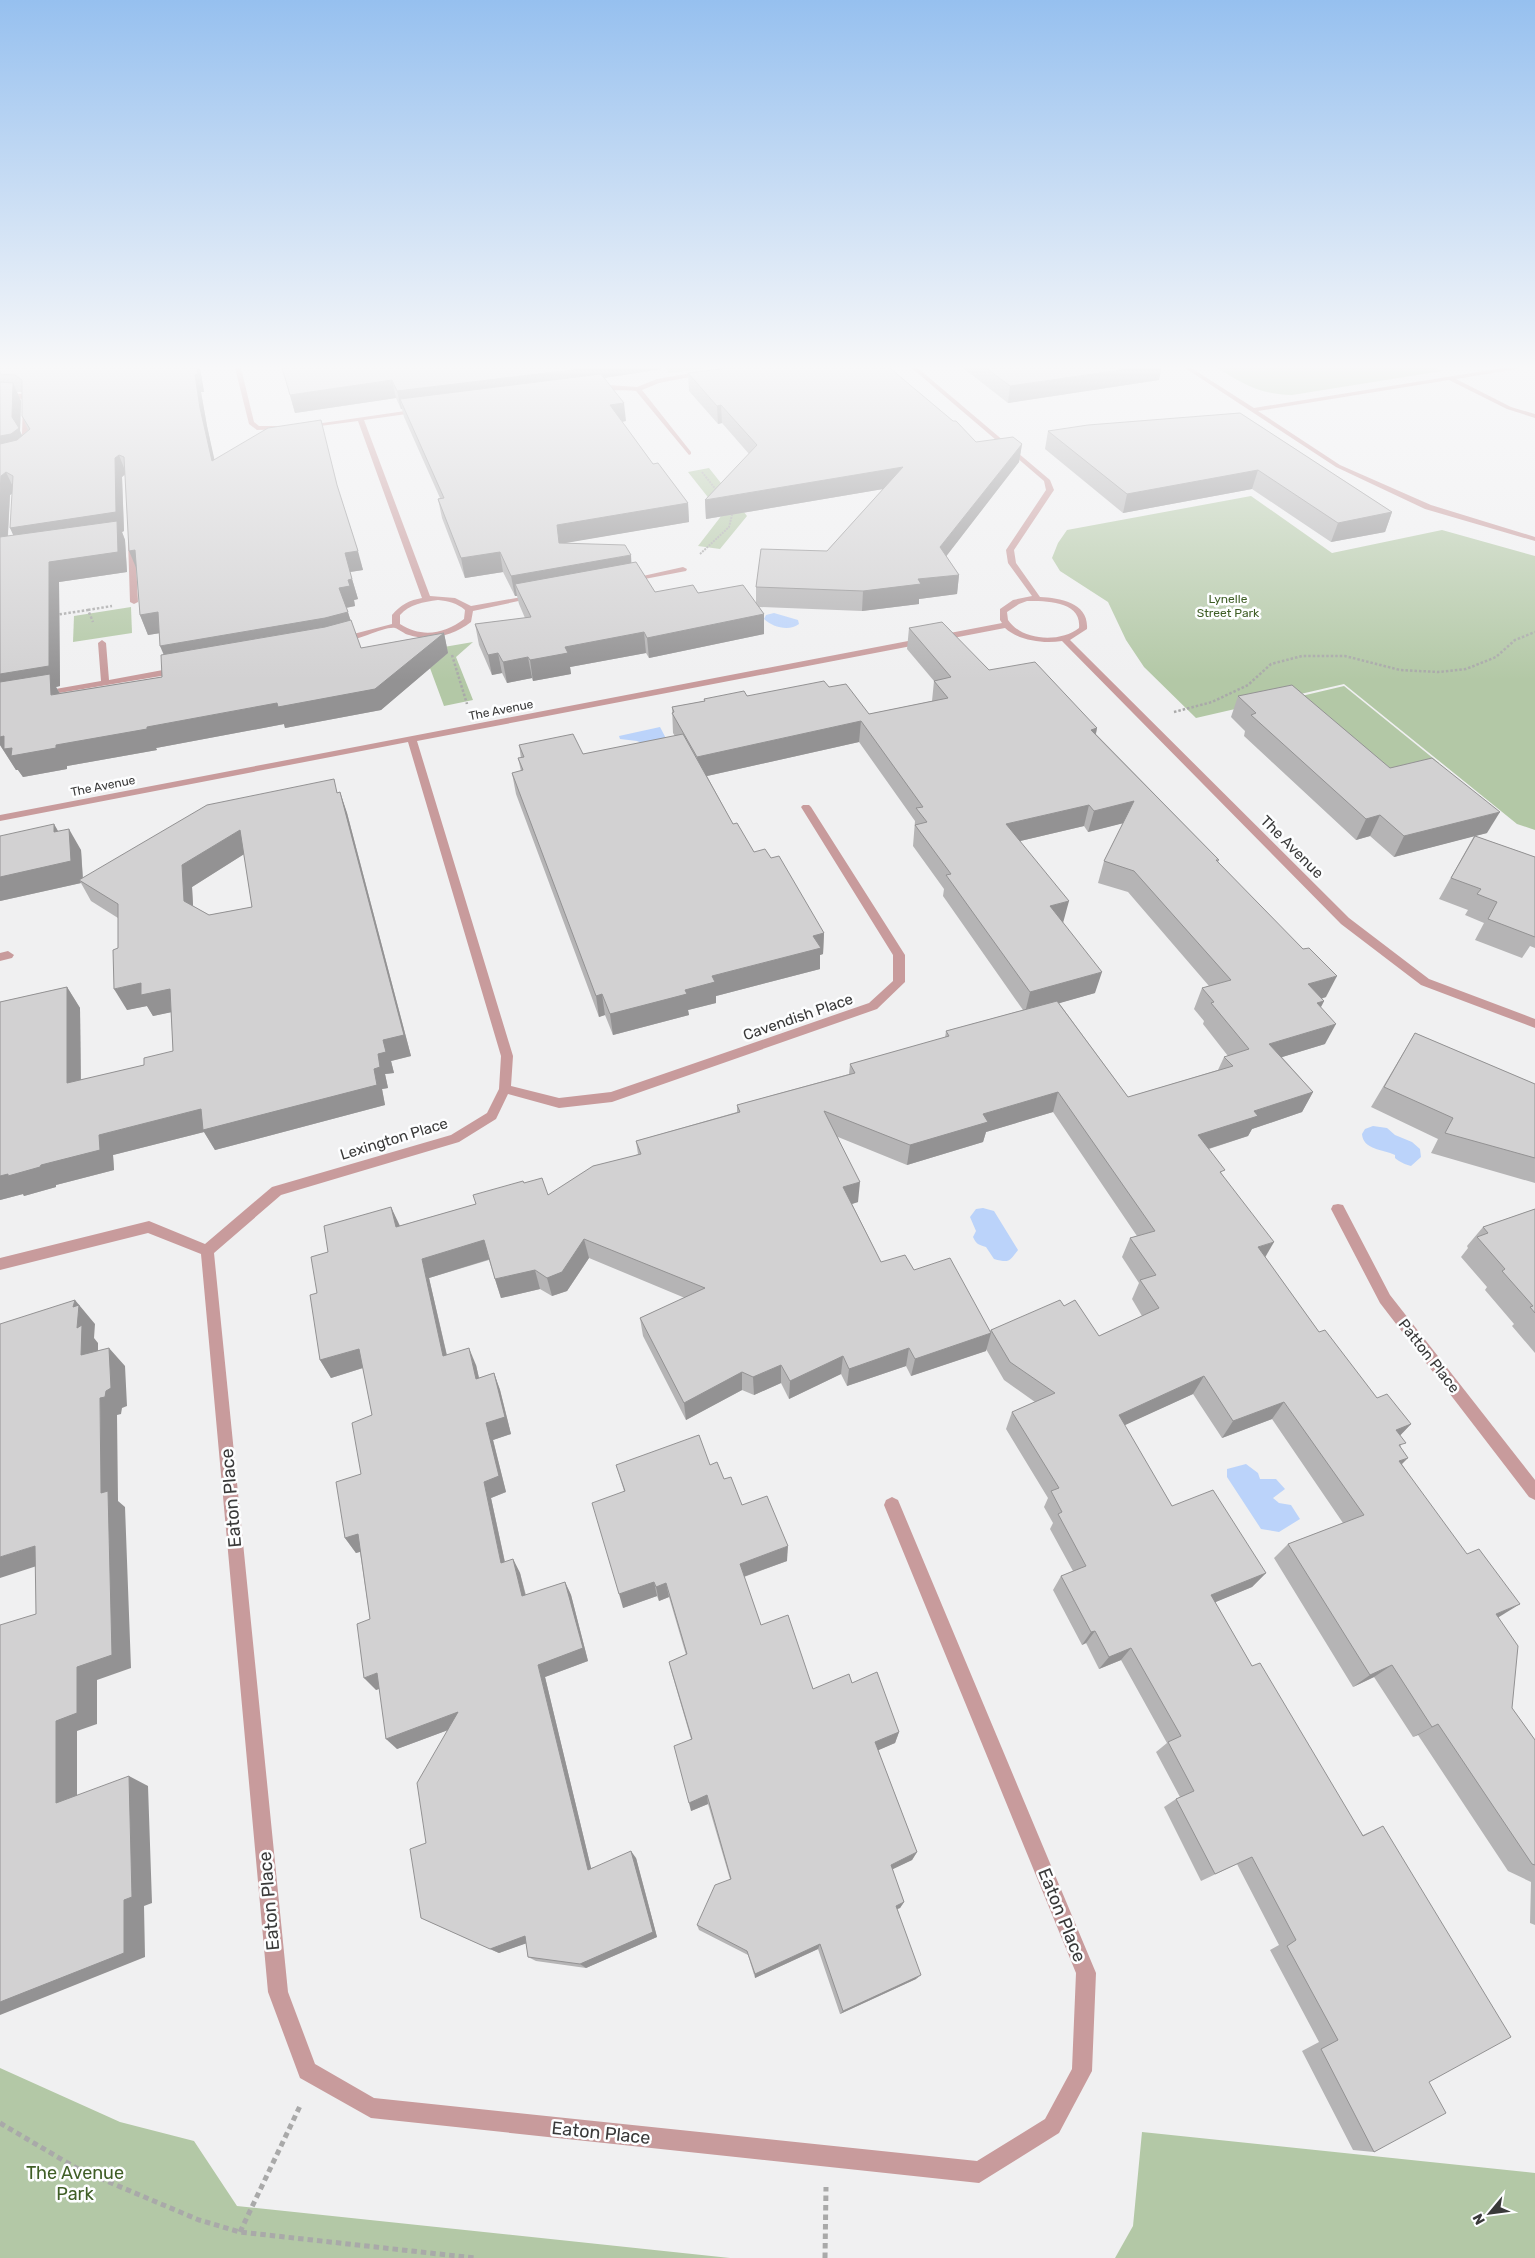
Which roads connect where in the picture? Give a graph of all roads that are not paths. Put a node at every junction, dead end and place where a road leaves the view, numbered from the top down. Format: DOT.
graph roads {
  1 [pos="379,469"];
  2 [pos="1034,469"];
  3 [pos="1345,469"];
  4 [pos="120,537"];
  5 [pos="1535,539"];
  6 [pos="683,570"];
  7 [pos="625,580"];
  8 [pos="547,595"];
  9 [pos="1038,598"];
  10 [pos="427,599"];
  11 [pos="134,602"];
  12 [pos="469,610"];
  13 [pos="396,625"];
  14 [pos="1006,625"];
  15 [pos="1066,639"];
  16 [pos="102,642"];
  17 [pos="331,642"];
  18 [pos="184,669"];
  19 [pos="105,683"];
  20 [pos="38,695"];
  21 [pos="412,740"];
  22 [pos="806,808"];
  23 [pos="0,818"];
  24 [pos="1535,1024"];
  25 [pos="505,1089"];
  26 [pos="1338,1209"];
  27 [pos="207,1251"];
  28 [pos="0,1264"];
  29 [pos="1535,1492"];
  30 [pos="892,1505"];
  1 -- 10 [label="street"];
  2 -- 9 [label="street"];
  3 -- 5 [label="street"];
  4 -- 11 [label="street"];
  6 -- 7 [label="street"];
  8 -- 12 [label="street"];
  9 -- 14 [label="street"];
  9 -- 15 [label="street"];
  10 -- 12 [label="street"];
  10 -- 13 [label="street"];
  12 -- 13 [label="street"];
  13 -- 17 [label="street"];
  14 -- 15 [label="street"];
  14 -- 21 [label="street, The Avenue"];
  15 -- 24 [label="street, The Avenue"];
  16 -- 19 [label="street"];
  18 -- 19 [label="street"];
  19 -- 20 [label="street"];
  21 -- 23 [label="street, The Avenue"];
  21 -- 25 [label="street, Lexington Place"];
  22 -- 25 [label="street, Cavendish Place"];
  25 -- 27 [label="street, Lexington Place"];
  26 -- 29 [label="street, Patton Place"];
  27 -- 28 [label="street"];
  27 -- 30 [label="street, Eaton Place"];
}
